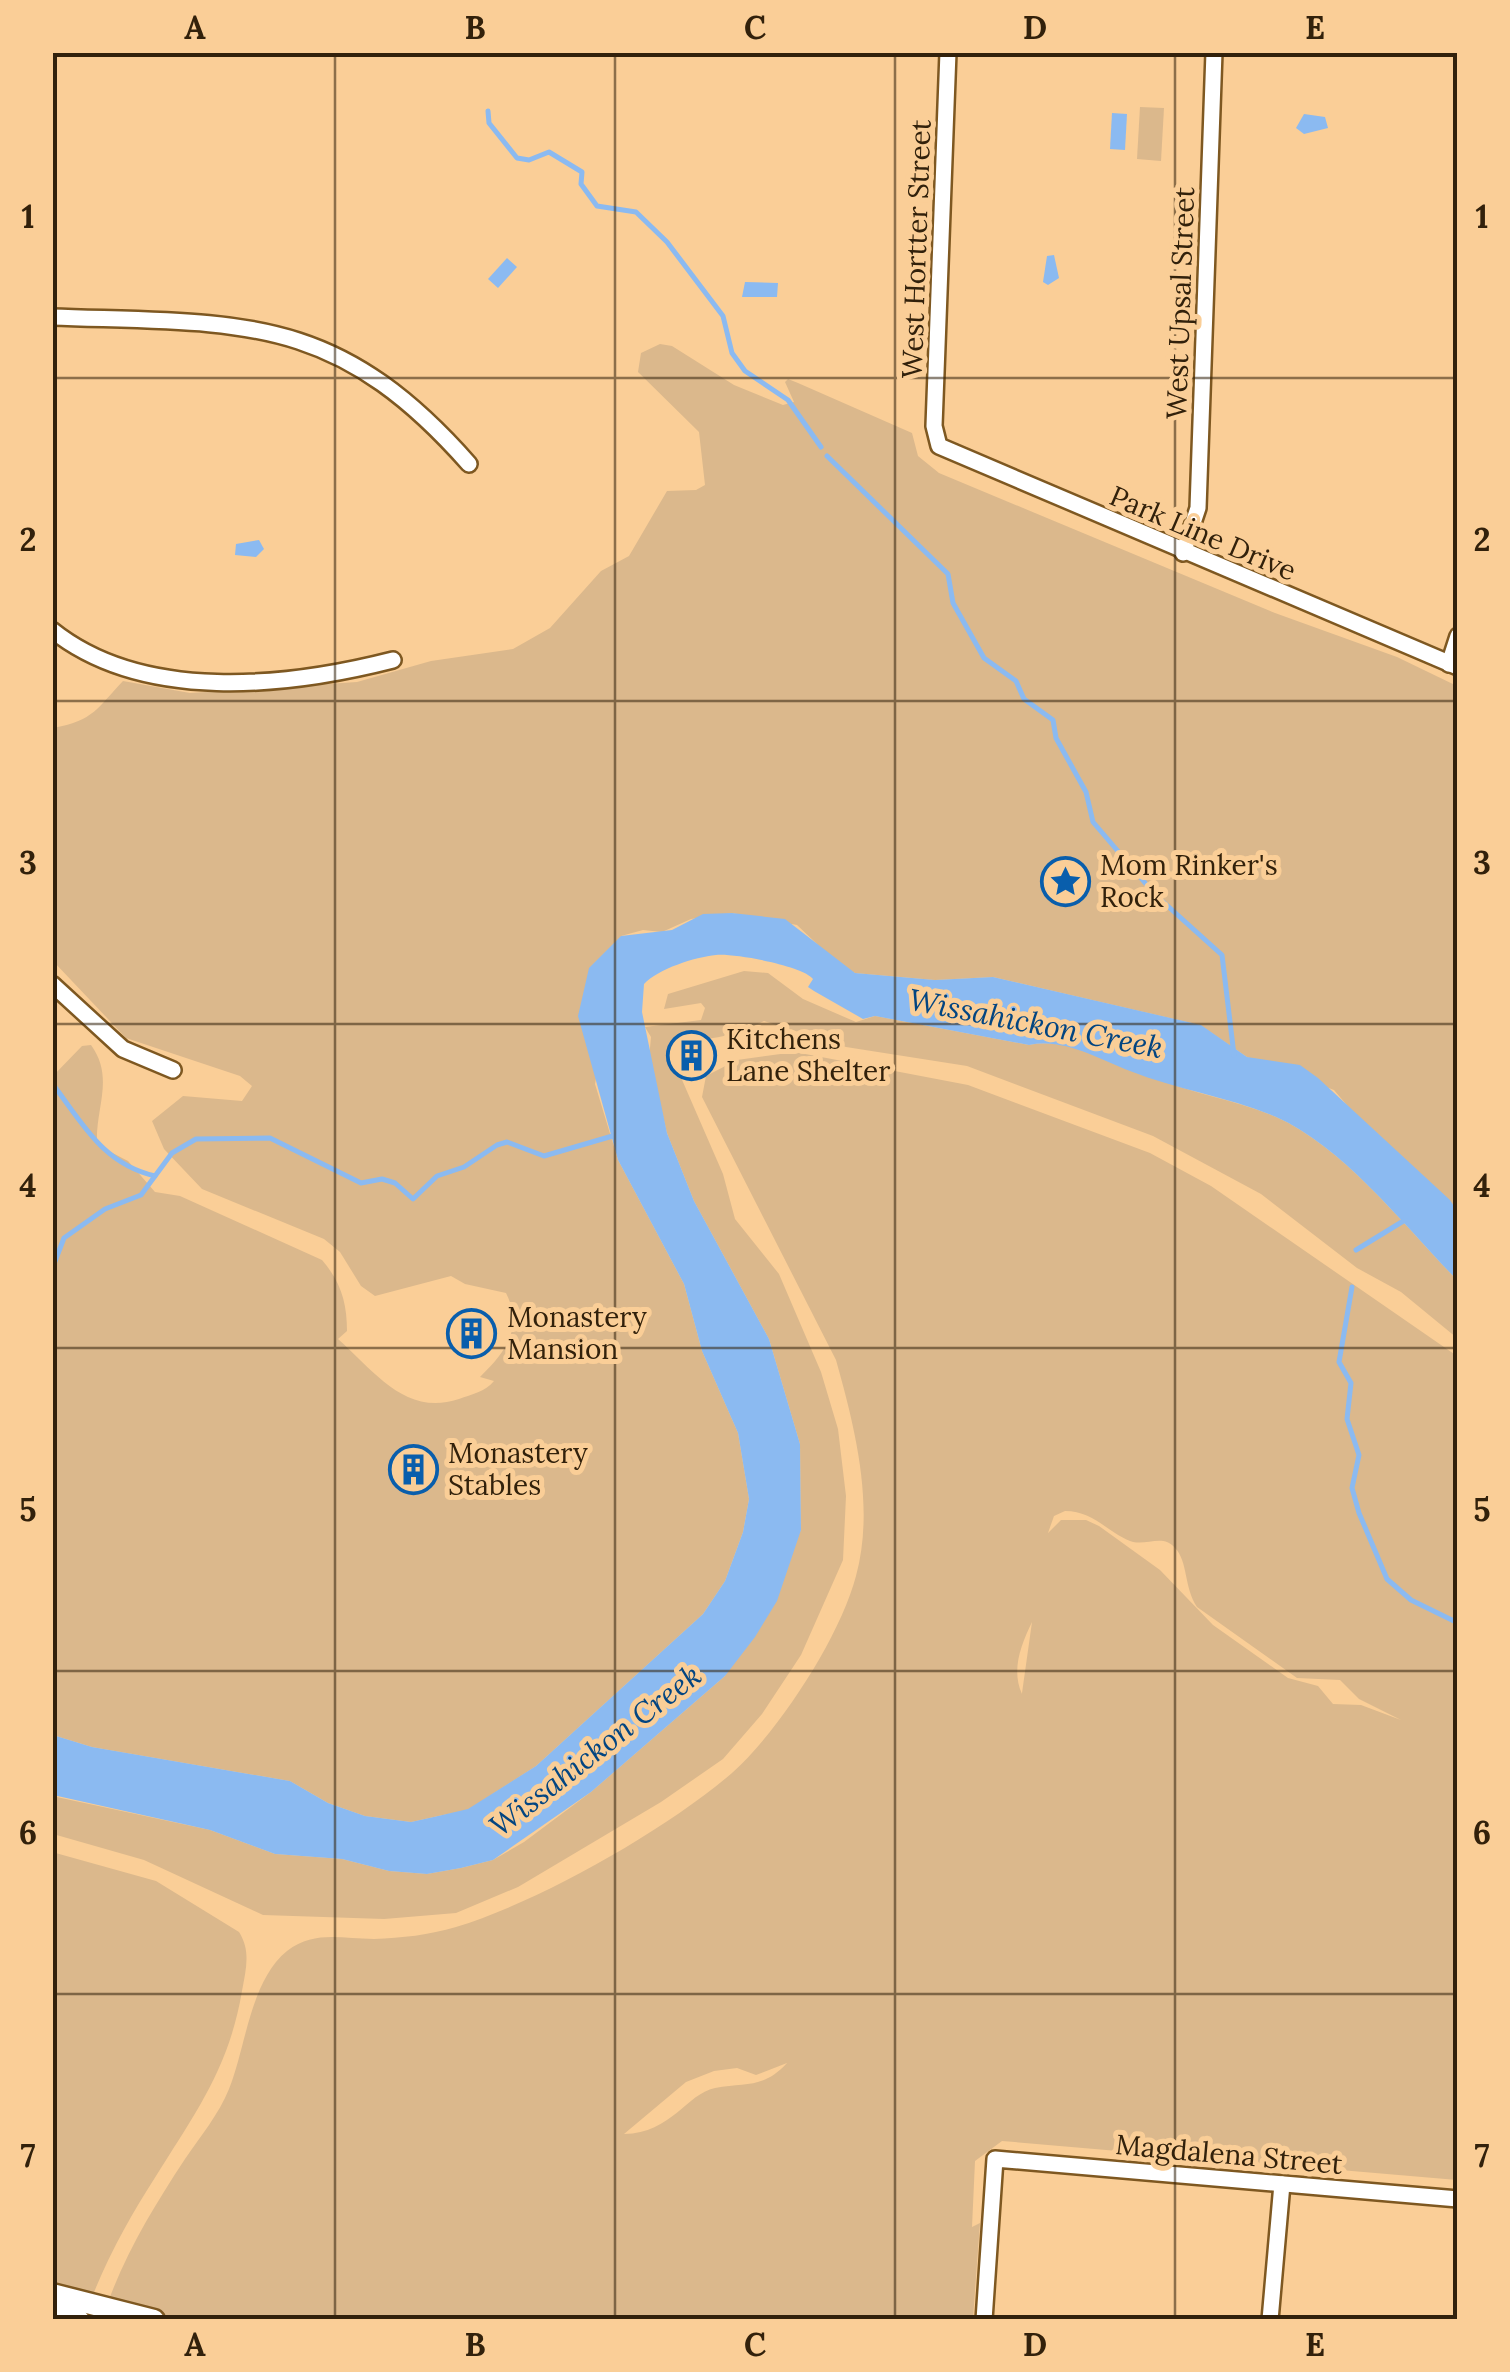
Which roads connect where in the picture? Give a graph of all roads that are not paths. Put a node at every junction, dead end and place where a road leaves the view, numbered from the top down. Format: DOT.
graph roads {
  1 [pos="948,52"];
  2 [pos="1214,52"];
  3 [pos="52,317"];
  4 [pos="939,446"];
  5 [pos="469,464"];
  6 [pos="1183,553"];
  7 [pos="52,630"];
  8 [pos="1458,636"];
  9 [pos="393,660"];
  10 [pos="1453,665"];
  11 [pos="52,984"];
  12 [pos="173,1070"];
  13 [pos="1282,2184"];
  14 [pos="1458,2199"];
  15 [pos="52,2294"];
  16 [pos="52,2313"];
  17 [pos="79,2320"];
  18 [pos="154,2320"];
  19 [pos="984,2320"];
  20 [pos="1270,2320"];
  1 -- 4 [label="street, West Hortter Street"];
  2 -- 6 [label="street, West Upsal Street"];
  3 -- 5 [label="street"];
  4 -- 6 [label="street, Park Line Drive"];
  6 -- 10 [label="street, Park Line Drive"];
  7 -- 9 [label="street"];
  8 -- 10 [label="street"];
  11 -- 12 [label="street"];
  13 -- 14 [label="street, Magdalena Street"];
  13 -- 19 [label="street, Magdalena Street"];
  13 -- 20 [label="street"];
  15 -- 18 [label="main road"];
  16 -- 17 [label="main road"];
}
